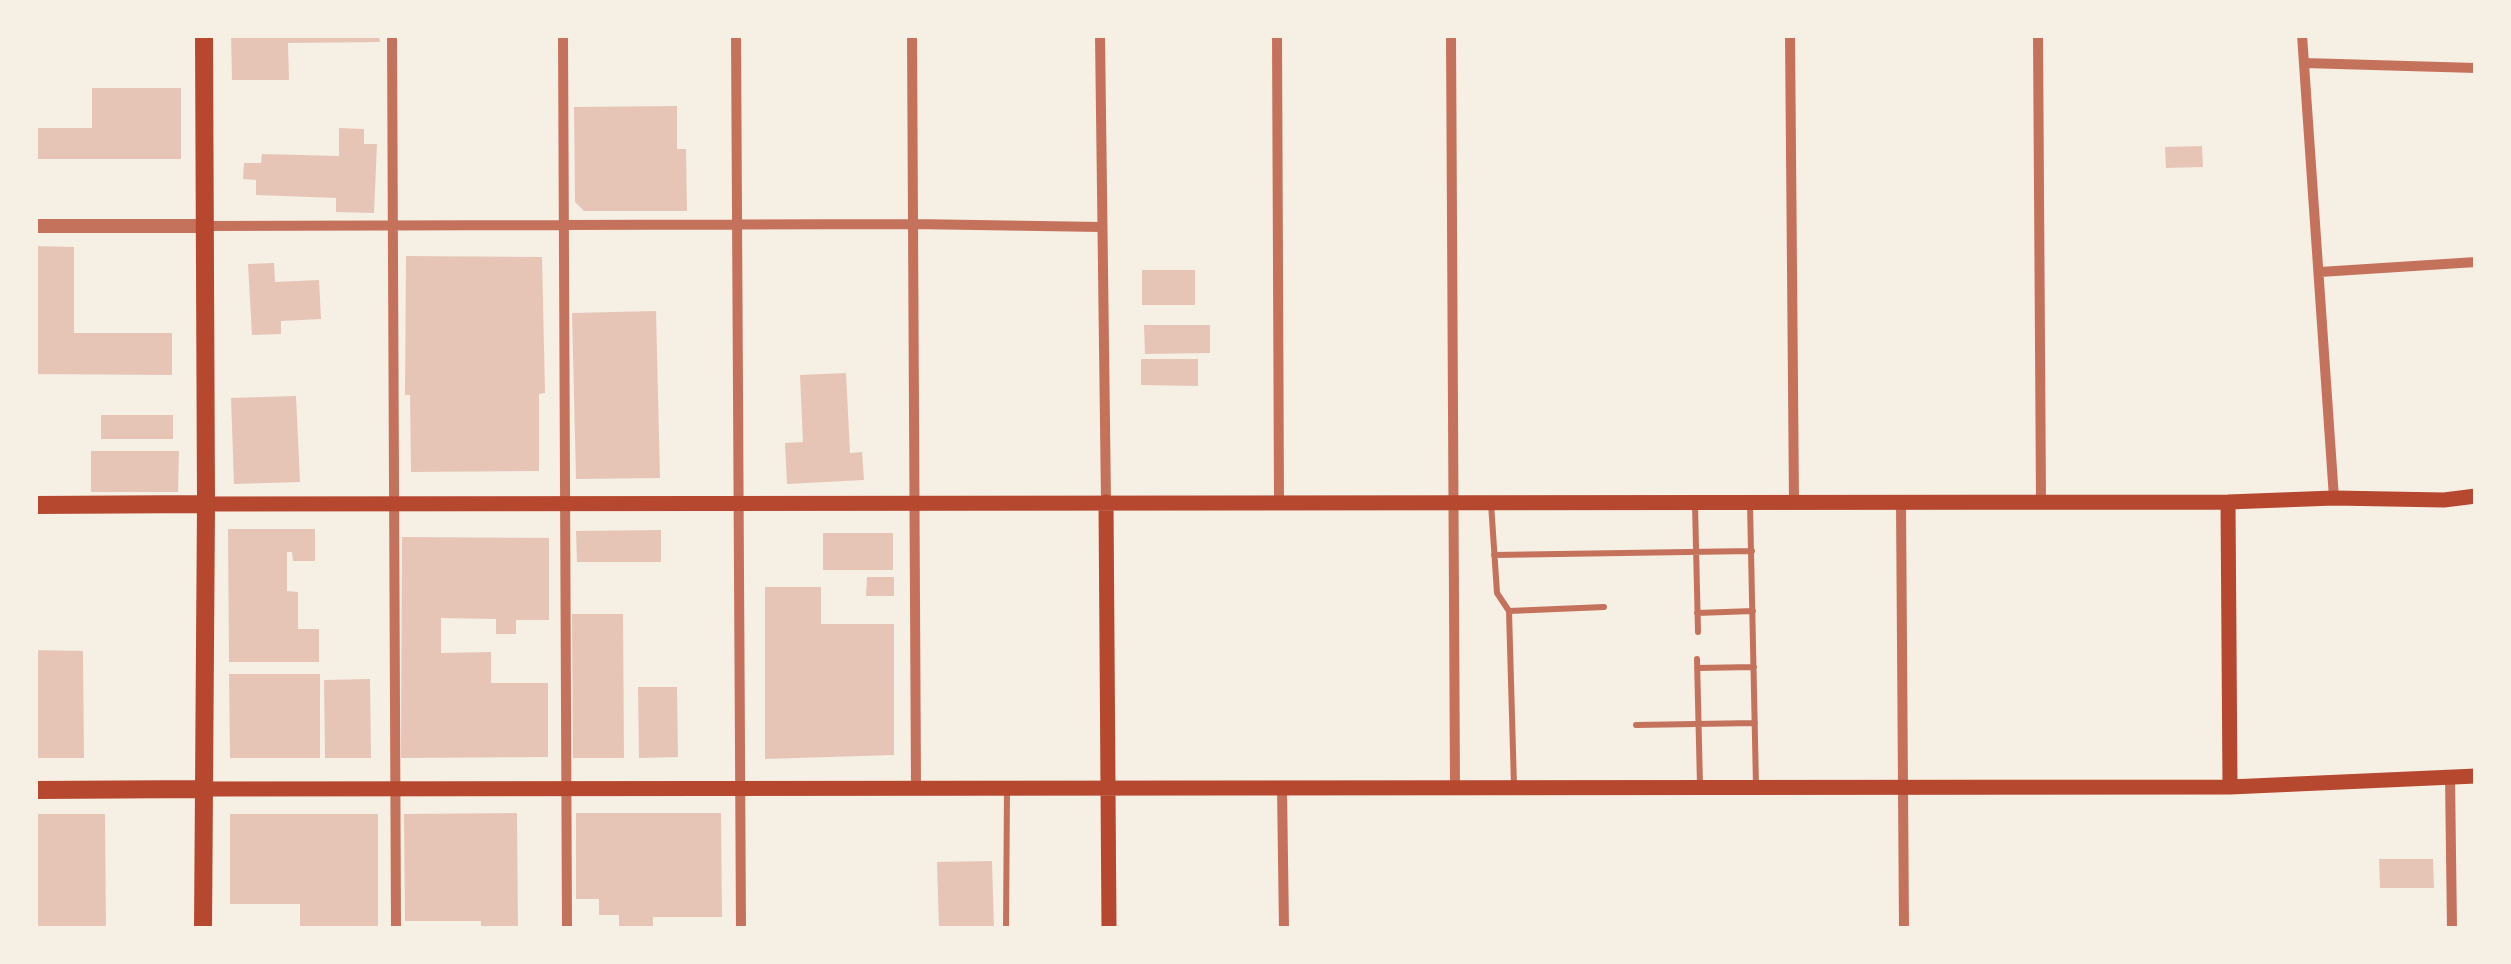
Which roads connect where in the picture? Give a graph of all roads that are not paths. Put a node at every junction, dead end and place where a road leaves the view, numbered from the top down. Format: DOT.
graph roads {
  1 [pos="204,35"];
  2 [pos="392,35"];
  3 [pos="563,35"];
  4 [pos="736,35"];
  5 [pos="912,35"];
  6 [pos="1100,35"];
  7 [pos="1276,35"];
  8 [pos="1450,35"];
  9 [pos="1790,35"];
  10 [pos="2038,35"];
  11 [pos="2302,35"];
  12 [pos="2304,63"];
  13 [pos="2476,68"];
  14 [pos="913,224"];
  15 [pos="564,225"];
  16 [pos="737,225"];
  17 [pos="35,226"];
  18 [pos="205,226"];
  19 [pos="393,226"];
  20 [pos="1101,227"];
  21 [pos="2476,262"];
  22 [pos="2320,272"];
  23 [pos="2476,496"];
  24 [pos="2334,498"];
  25 [pos="1106,502"];
  26 [pos="1453,502"];
  27 [pos="1490,502"];
  28 [pos="1695,502"];
  29 [pos="1750,502"];
  30 [pos="1794,502"];
  31 [pos="1901,502"];
  32 [pos="2041,502"];
  33 [pos="2228,502"];
  34 [pos="914,503"];
  35 [pos="1279,503"];
  36 [pos="206,504"];
  37 [pos="394,504"];
  38 [pos="565,504"];
  39 [pos="739,504"];
  40 [pos="35,505"];
  41 [pos="1752,551"];
  42 [pos="1696,552"];
  43 [pos="1494,556"];
  44 [pos="1604,607"];
  45 [pos="1508,611"];
  46 [pos="1753,611"];
  47 [pos="1697,613"];
  48 [pos="1698,632"];
  49 [pos="1697,658"];
  50 [pos="1754,667"];
  51 [pos="1697,668"];
  52 [pos="1698,724"];
  53 [pos="1755,724"];
  54 [pos="1636,725"];
  55 [pos="2450,776"];
  56 [pos="2476,776"];
  57 [pos="1756,787"];
  58 [pos="1903,787"];
  59 [pos="2230,787"];
  60 [pos="396,788"];
  61 [pos="567,788"];
  62 [pos="740,788"];
  63 [pos="916,788"];
  64 [pos="1007,788"];
  65 [pos="1107,788"];
  66 [pos="1282,788"];
  67 [pos="1455,788"];
  68 [pos="1514,788"];
  69 [pos="1700,788"];
  70 [pos="204,789"];
  71 [pos="35,790"];
  72 [pos="204,929"];
  73 [pos="396,929"];
  74 [pos="567,929"];
  75 [pos="741,929"];
  76 [pos="1006,929"];
  77 [pos="1110,929"];
  78 [pos="1284,929"];
  79 [pos="1904,929"];
  80 [pos="2452,929"];
  1 -- 18 [label="main road"];
  2 -- 19 [label="street"];
  3 -- 15 [label="street"];
  4 -- 16 [label="street"];
  5 -- 14 [label="street"];
  6 -- 20 [label="street"];
  7 -- 35 [label="street"];
  8 -- 26 [label="street"];
  9 -- 30 [label="street"];
  10 -- 32 [label="street"];
  11 -- 12 [label="street"];
  12 -- 13 [label="street"];
  12 -- 22 [label="street"];
  14 -- 16 [label="street"];
  14 -- 20 [label="street"];
  14 -- 34 [label="street"];
  15 -- 16 [label="street"];
  15 -- 19 [label="street"];
  15 -- 38 [label="street"];
  16 -- 39 [label="street"];
  17 -- 18 [label="street"];
  18 -- 19 [label="street"];
  18 -- 36 [label="main road"];
  19 -- 37 [label="street"];
  20 -- 25 [label="street"];
  21 -- 22 [label="street"];
  22 -- 24 [label="street"];
  23 -- 24 [label="main road"];
  24 -- 33 [label="main road"];
  25 -- 34 [label="main road"];
  25 -- 35 [label="main road"];
  25 -- 65 [label="main road"];
  26 -- 27 [label="main road"];
  26 -- 35 [label="main road"];
  26 -- 67 [label="street"];
  27 -- 28 [label="main road"];
  27 -- 43 [label="lane"];
  28 -- 29 [label="main road"];
  28 -- 42 [label="lane"];
  29 -- 30 [label="main road"];
  29 -- 41 [label="lane"];
  30 -- 31 [label="main road"];
  31 -- 32 [label="main road"];
  31 -- 58 [label="street"];
  32 -- 33 [label="main road"];
  33 -- 59 [label="main road"];
  34 -- 39 [label="main road"];
  34 -- 63 [label="street"];
  36 -- 37 [label="main road"];
  36 -- 40 [label="main road"];
  36 -- 70 [label="main road"];
  37 -- 38 [label="main road"];
  37 -- 60 [label="street"];
  38 -- 39 [label="main road"];
  38 -- 61 [label="street"];
  39 -- 62 [label="street"];
  41 -- 42 [label="lane"];
  41 -- 46 [label="lane"];
  42 -- 43 [label="lane"];
  42 -- 47 [label="lane"];
  43 -- 45 [label="lane"];
  44 -- 45 [label="lane"];
  45 -- 68 [label="lane"];
  46 -- 47 [label="lane"];
  46 -- 50 [label="lane"];
  47 -- 48 [label="lane"];
  49 -- 51 [label="lane"];
  50 -- 51 [label="lane"];
  50 -- 53 [label="lane"];
  51 -- 52 [label="lane"];
  52 -- 53 [label="lane"];
  52 -- 54 [label="lane"];
  52 -- 69 [label="lane"];
  53 -- 57 [label="lane"];
  55 -- 56 [label="main road"];
  55 -- 59 [label="main road"];
  55 -- 80 [label="street"];
  57 -- 58 [label="main road"];
  57 -- 69 [label="main road"];
  58 -- 59 [label="main road"];
  58 -- 79 [label="street"];
  60 -- 61 [label="main road"];
  60 -- 70 [label="main road"];
  60 -- 73 [label="street"];
  61 -- 62 [label="main road"];
  61 -- 74 [label="street"];
  62 -- 63 [label="main road"];
  62 -- 75 [label="street"];
  63 -- 64 [label="main road"];
  64 -- 65 [label="main road"];
  64 -- 76 [label="lane"];
  65 -- 66 [label="main road"];
  65 -- 77 [label="main road"];
  66 -- 67 [label="main road"];
  66 -- 78 [label="street"];
  67 -- 68 [label="main road"];
  68 -- 69 [label="main road"];
  70 -- 71 [label="main road"];
  70 -- 72 [label="main road"];
}
